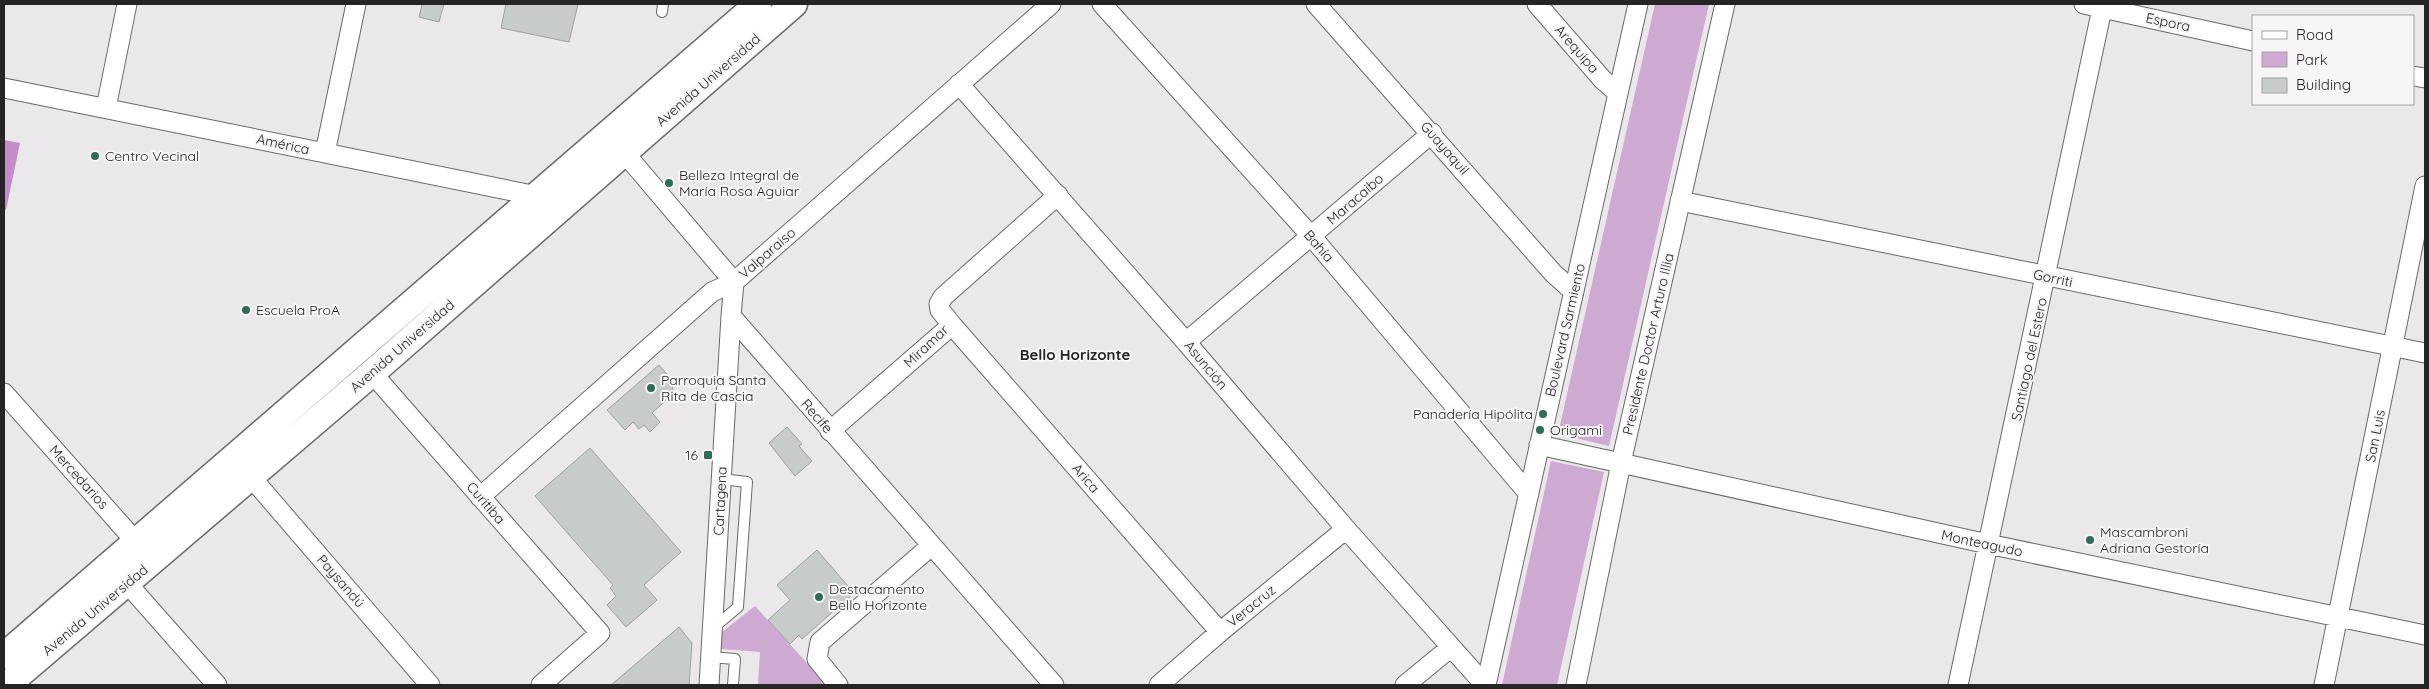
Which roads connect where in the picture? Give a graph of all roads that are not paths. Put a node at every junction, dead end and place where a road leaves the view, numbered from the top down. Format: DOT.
graph roads {
  1 [pos="127,4"];
  2 [pos="356,4"];
  3 [pos="758,4"];
  4 [pos="794,4"];
  5 [pos="1051,4"];
  6 [pos="1102,4"];
  7 [pos="1316,4"];
  8 [pos="1537,4"];
  9 [pos="1638,4"];
  10 [pos="1725,4"];
  11 [pos="2084,4"];
  12 [pos="2103,6"];
  13 [pos="2252,41"];
  14 [pos="959,84"];
  15 [pos="4,88"];
  16 [pos="1618,93"];
  17 [pos="106,108"];
  18 [pos="1432,133"];
  19 [pos="617,143"];
  20 [pos="325,153"];
  21 [pos="2425,186"];
  22 [pos="1058,195"];
  23 [pos="1680,201"];
  24 [pos="546,205"];
  25 [pos="1312,237"];
  26 [pos="2047,277"];
  27 [pos="734,282"];
  28 [pos="1574,292"];
  29 [pos="731,316"];
  30 [pos="952,325"];
  31 [pos="1186,342"];
  32 [pos="2393,346"];
  33 [pos="2425,353"];
  34 [pos="372,373"];
  35 [pos="4,393"];
  36 [pos="830,431"];
  37 [pos="1539,445"];
  38 [pos="1621,463"];
  39 [pos="251,477"];
  40 [pos="721,479"];
  41 [pos="1528,494"];
  42 [pos="480,497"];
  43 [pos="1346,529"];
  44 [pos="136,542"];
  45 [pos="1988,544"];
  46 [pos="931,546"];
  47 [pos="154,561"];
  48 [pos="119,574"];
  49 [pos="2338,616"];
  50 [pos="712,629"];
  51 [pos="1220,632"];
  52 [pos="2425,635"];
  53 [pos="7,645"];
  54 [pos="1450,648"];
  55 [pos="710,656"];
  56 [pos="7,685"];
  57 [pos="216,685"];
  58 [pos="430,685"];
  59 [pos="541,685"];
  60 [pos="709,685"];
  61 [pos="733,685"];
  62 [pos="838,685"];
  63 [pos="1054,685"];
  64 [pos="1159,685"];
  65 [pos="1404,685"];
  66 [pos="1485,685"];
  67 [pos="1576,685"];
  68 [pos="1958,685"];
  69 [pos="2324,685"];
  1 -- 17 [label="street"];
  2 -- 20 [label="street"];
  3 -- 19 [label="main road, Avenida Universidad"];
  4 -- 19 [label="main road, Avenida Universidad"];
  5 -- 14 [label="street, Valparaiso"];
  6 -- 25 [label="street, Bahía"];
  7 -- 18 [label="street, Guayaquil"];
  8 -- 16 [label="street, Arequipa"];
  9 -- 16 [label="street, Boulevard Sarmiento"];
  10 -- 23 [label="street, Presidente Doctor Arturo Illia"];
  11 -- 12 [label="street, Espora"];
  12 -- 13 [label="street, Espora"];
  12 -- 26 [label="street, Santiago del Estero"];
  14 -- 22 [label="street, Asunción"];
  14 -- 27 [label="street, Valparaiso"];
  15 -- 17 [label="street, América"];
  16 -- 28 [label="street, Boulevard Sarmiento"];
  17 -- 20 [label="street, América"];
  18 -- 25 [label="street, Maracaibo"];
  18 -- 28 [label="street, Guayaquil"];
  19 -- 24 [label="main road, Avenida Universidad"];
  19 -- 27 [label="street"];
  20 -- 24 [label="street, América"];
  21 -- 32 [label="street, San Luis"];
  22 -- 30 [label="street, Miramar"];
  22 -- 31 [label="street, Asunción"];
  23 -- 26 [label="street, Gorriti"];
  23 -- 38 [label="street, Presidente Doctor Arturo Illia"];
  24 -- 34 [label="main road, Avenida Universidad"];
  24 -- 44 [label="main road, Avenida Universidad"];
  25 -- 31 [label="street, Maracaibo"];
  25 -- 41 [label="street, Bahía"];
  26 -- 32 [label="street, Gorriti"];
  26 -- 45 [label="street, Santiago del Estero"];
  27 -- 29 [label="street"];
  27 -- 42 [label="street, Valparaiso"];
  28 -- 37 [label="street, Boulevard Sarmiento"];
  29 -- 36 [label="street, Recife"];
  29 -- 40 [label="street, Cartagena"];
  30 -- 36 [label="street, Miramar"];
  30 -- 51 [label="street, Arica"];
  31 -- 43 [label="street, Asunción"];
  32 -- 33 [label="street, Gorriti"];
  32 -- 49 [label="street, San Luis"];
  34 -- 39 [label="main road, Avenida Universidad"];
  34 -- 42 [label="street, Curitiba"];
  35 -- 44 [label="street, Mercedarios"];
  36 -- 46 [label="street, Recife"];
  37 -- 38 [label="street, Monteagudo"];
  37 -- 41 [label="street, Boulevard Sarmiento"];
  38 -- 45 [label="street, Monteagudo"];
  38 -- 67 [label="street, Presidente Doctor Arturo Illia"];
  39 -- 47 [label="main road, Avenida Universidad"];
  39 -- 58 [label="street, Paysandú"];
  40 -- 50 [label="street, Cartagena"];
  40 -- 50 [label="lane"];
  41 -- 66 [label="street, Boulevard Sarmiento"];
  42 -- 59 [label="street, Curitiba"];
  43 -- 51 [label="street, Veracruz"];
  43 -- 54 [label="street, Asunción"];
  44 -- 47 [label="street, Mercedarios"];
  44 -- 48 [label="main road, Avenida Universidad"];
  45 -- 49 [label="street, Monteagudo"];
  45 -- 68 [label="street, Santiago del Estero"];
  46 -- 62 [label="street"];
  46 -- 63 [label="street, Recife"];
  47 -- 48 [label="main road, Avenida Universidad"];
  48 -- 53 [label="main road, Avenida Universidad"];
  48 -- 56 [label="main road, Avenida Universidad"];
  48 -- 57 [label="street"];
  49 -- 52 [label="street, Monteagudo"];
  49 -- 69 [label="street, San Luis"];
  50 -- 55 [label="street, Cartagena"];
  51 -- 64 [label="street, Veracruz"];
  54 -- 65 [label="street"];
  54 -- 66 [label="street, Asunción"];
  55 -- 60 [label="street, Cartagena"];
  55 -- 61 [label="lane"];
}
